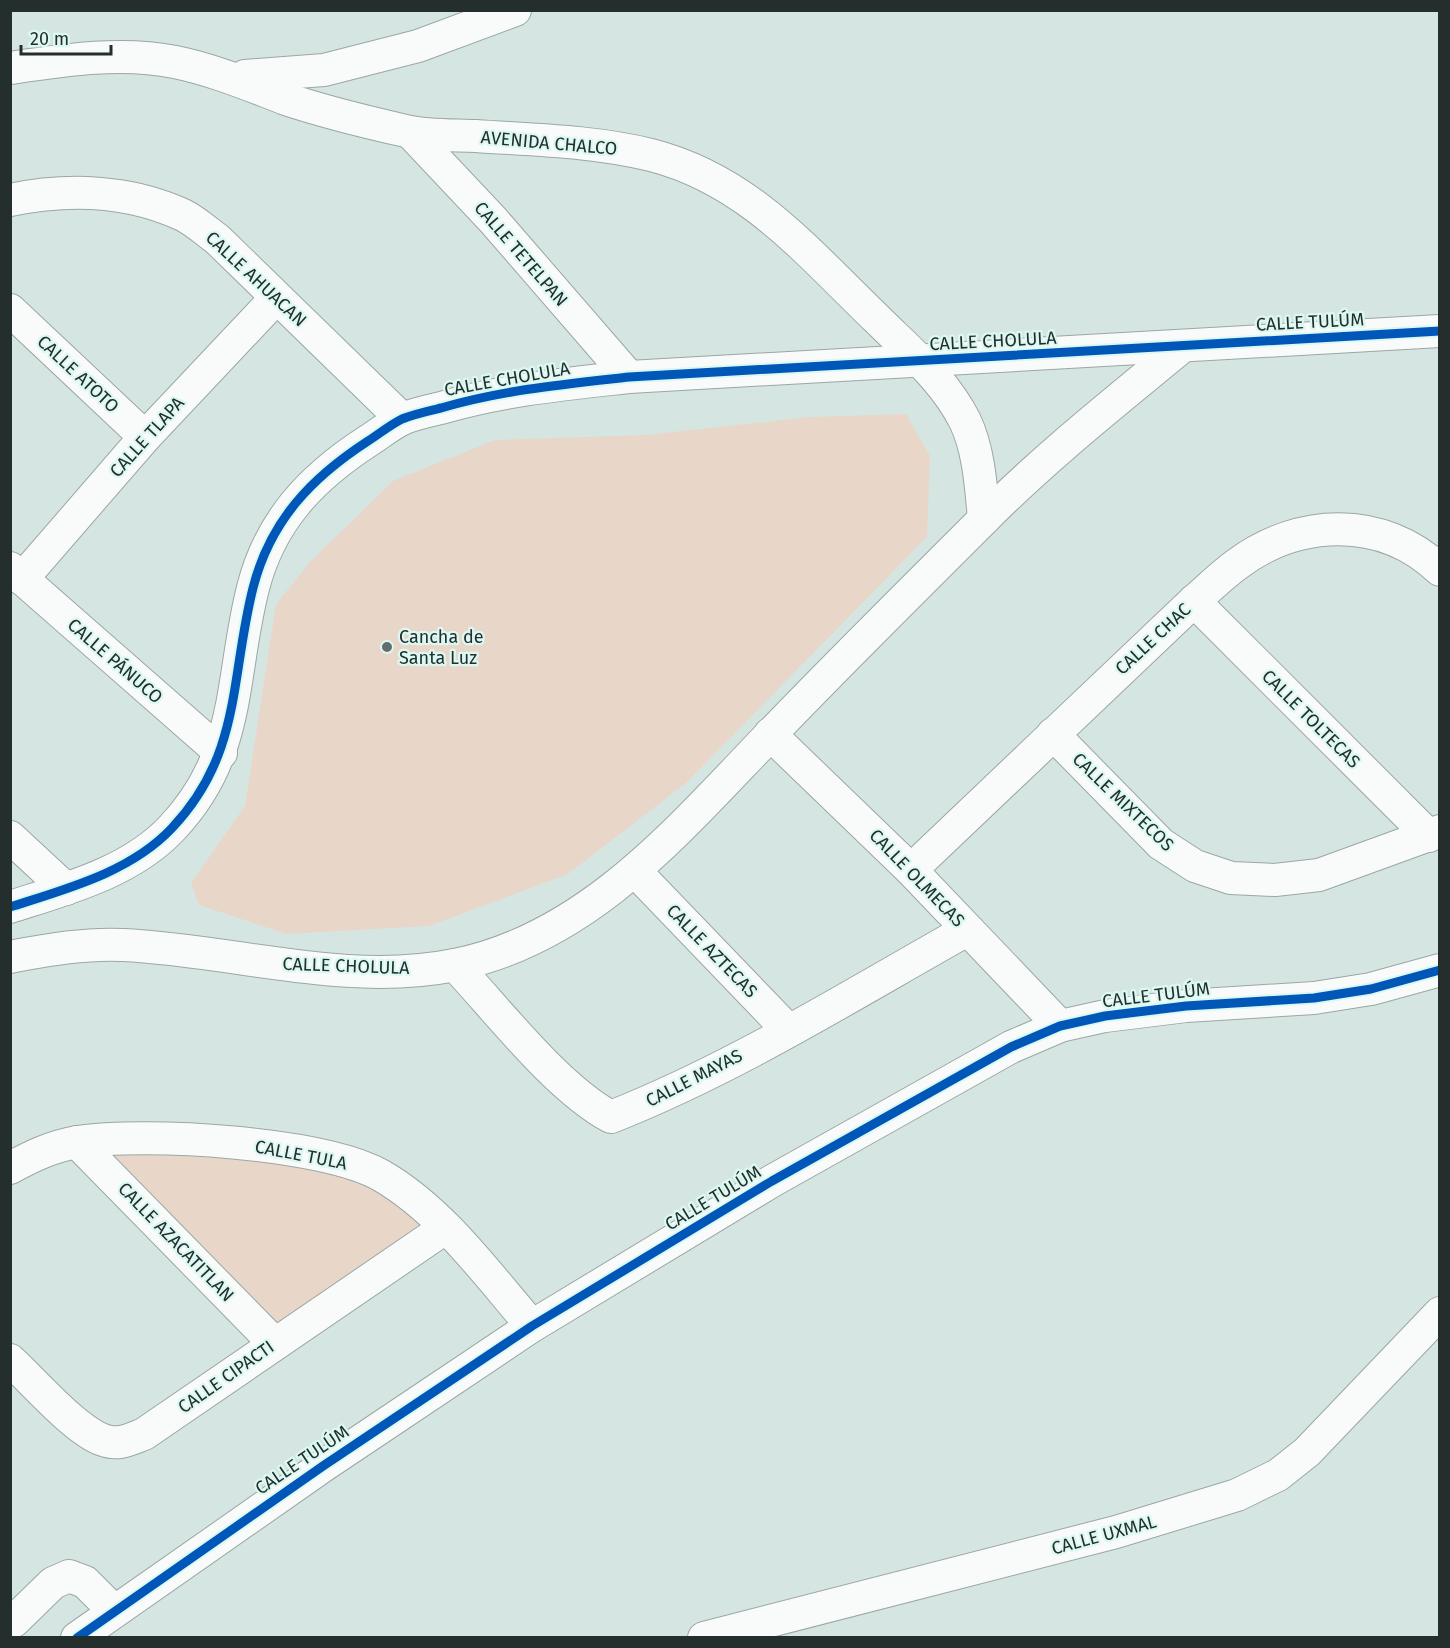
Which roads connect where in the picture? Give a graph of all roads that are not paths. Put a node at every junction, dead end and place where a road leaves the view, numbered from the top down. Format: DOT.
graph roads {
  1 [pos="515,10"];
  2 [pos="10,69"];
  3 [pos="226,75"];
  4 [pos="411,132"];
  5 [pos="10,200"];
  6 [pos="276,298"];
  7 [pos="10,310"];
  8 [pos="1440,331"];
  9 [pos="1183,346"];
  10 [pos="922,362"];
  11 [pos="629,377"];
  12 [pos="402,419"];
  13 [pos="145,437"];
  14 [pos="984,519"];
  15 [pos="1440,570"];
  16 [pos="16,573"];
  17 [pos="1194,602"];
  18 [pos="1053,734"];
  19 [pos="770,735"];
  20 [pos="221,753"];
  21 [pos="1434,834"];
  22 [pos="10,837"];
  23 [pos="911,870"];
  24 [pos="636,872"];
  25 [pos="66,889"];
  26 [pos="10,907"];
  27 [pos="968,930"];
  28 [pos="10,957"];
  29 [pos="455,965"];
  30 [pos="1440,970"];
  31 [pos="1060,1026"];
  32 [pos="788,1030"];
  33 [pos="77,1142"];
  34 [pos="10,1168"];
  35 [pos="445,1228"];
  36 [pos="1440,1313"];
  37 [pos="532,1326"];
  38 [pos="274,1343"];
  39 [pos="10,1360"];
  40 [pos="113,1610"];
  41 [pos="19,1625"];
  42 [pos="78,1638"];
  43 [pos="704,1638"];
  1 -- 3 [label="street"];
  2 -- 3 [label="street, AVENIDA CHALCO"];
  3 -- 4 [label="street, AVENIDA CHALCO"];
  4 -- 10 [label="street, AVENIDA CHALCO"];
  4 -- 11 [label="street, CALLE TETELPAN"];
  5 -- 6 [label="street, CALLE AHUACAN"];
  6 -- 12 [label="street, CALLE AHUACAN"];
  6 -- 13 [label="street, CALLE TLAPA"];
  7 -- 13 [label="street, CALLE ATOTO"];
  8 -- 9 [label="street, CALLE TULÚM"];
  9 -- 10 [label="street, CALLE CHOLULA"];
  9 -- 14 [label="street, CALLE CHOLULA"];
  10 -- 11 [label="street, CALLE CHOLULA"];
  10 -- 14 [label="street, AVENIDA CHALCO"];
  11 -- 12 [label="street, CALLE CHOLULA"];
  12 -- 20 [label="street, CALLE CHOLULA"];
  13 -- 16 [label="street, CALLE TLAPA"];
  14 -- 19 [label="street, CALLE CHOLULA"];
  15 -- 17 [label="street, CALLE CHAC"];
  16 -- 20 [label="street, CALLE PÁNUCO"];
  17 -- 18 [label="street, CALLE CHAC"];
  17 -- 21 [label="street, CALLE TOLTECAS"];
  18 -- 21 [label="street, CALLE MIXTECOS"];
  18 -- 23 [label="street, CALLE CHAC"];
  19 -- 23 [label="street, CALLE OLMECAS"];
  19 -- 24 [label="street, CALLE CHOLULA"];
  20 -- 25 [label="street, CALLE CHOLULA"];
  22 -- 25 [label="street"];
  23 -- 27 [label="street, CALLE OLMECAS"];
  24 -- 29 [label="street, CALLE CHOLULA"];
  24 -- 32 [label="street, CALLE AZTECAS"];
  25 -- 26 [label="street, CALLE CHOLULA"];
  27 -- 31 [label="street, CALLE OLMECAS"];
  27 -- 32 [label="street, CALLE MAYAS"];
  28 -- 29 [label="street, CALLE CHOLULA"];
  29 -- 32 [label="street, CALLE MAYAS"];
  30 -- 31 [label="street, CALLE TULÚM"];
  31 -- 37 [label="street, CALLE TULÚM"];
  33 -- 34 [label="street, CALLE TULA"];
  33 -- 35 [label="street, CALLE TULA"];
  33 -- 38 [label="street, CALLE AZACATITLAN"];
  35 -- 37 [label="street, CALLE TULA"];
  35 -- 38 [label="street, CALLE CIPACTI"];
  36 -- 43 [label="street, CALLE UXMAL"];
  37 -- 40 [label="street, CALLE TULÚM"];
  38 -- 39 [label="street, CALLE CIPACTI"];
  40 -- 41 [label="street"];
  40 -- 42 [label="street, CALLE TULÚM"];
}
